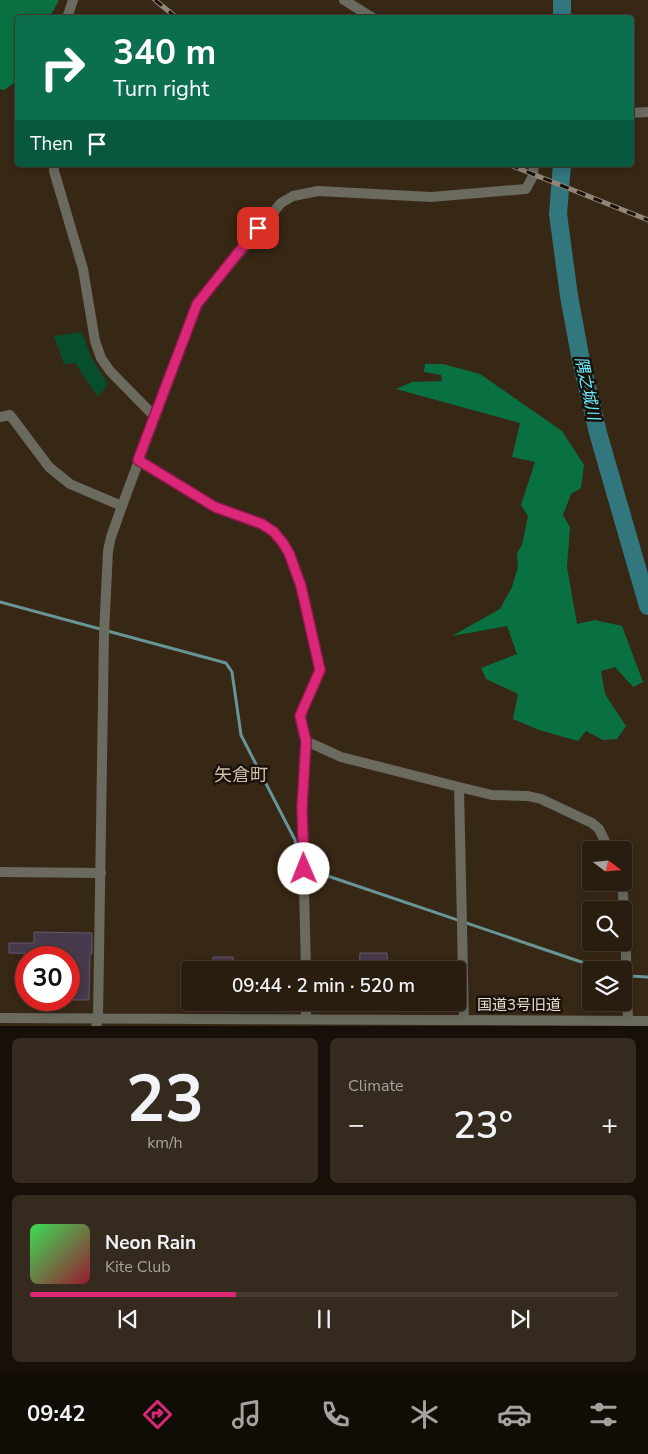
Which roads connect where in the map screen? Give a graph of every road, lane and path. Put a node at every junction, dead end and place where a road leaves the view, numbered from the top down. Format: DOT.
graph roads {
  1 [pos="73,0"];
  2 [pos="344,0"];
  3 [pos="68,15"];
  4 [pos="368,15"];
  5 [pos="648,112"];
  6 [pos="634,113"];
  7 [pos="54,167"];
  8 [pos="534,167"];
  9 [pos="0,417"];
  10 [pos="155,417"];
  11 [pos="138,460"];
  12 [pos="122,506"];
  13 [pos="306,741"];
  14 [pos="458,787"];
  15 [pos="605,841"];
  16 [pos="0,872"];
  17 [pos="101,873"];
  18 [pos="623,891"];
  19 [pos="306,961"];
  20 [pos="0,1018"];
  21 [pos="464,1020"];
  22 [pos="648,1021"];
  23 [pos="312,1022"];
  24 [pos="628,1022"];
  25 [pos="97,1023"];
  26 [pos="428,1023"];
  27 [pos="531,1023"];
  1 -- 3 [label="street"];
  2 -- 4 [label="street"];
  5 -- 6 [label="street"];
  7 -- 10 [label="street"];
  8 -- 10 [label="street"];
  9 -- 12 [label="street"];
  10 -- 11 [label="street"];
  11 -- 12 [label="street"];
  11 -- 13 [label="street"];
  12 -- 17 [label="street"];
  13 -- 14 [label="street"];
  13 -- 19 [label="street"];
  14 -- 15 [label="street"];
  14 -- 21 [label="street"];
  16 -- 17 [label="street"];
  17 -- 25 [label="street"];
  18 -- 24 [label="street"];
  20 -- 25 [label="street, 国道3号旧道"];
  21 -- 26 [label="street, 国道3号旧道"];
  21 -- 27 [label="street, 国道3号旧道"];
  22 -- 24 [label="street, 国道3号旧道"];
  23 -- 25 [label="street, 国道3号旧道"];
  23 -- 26 [label="street, 国道3号旧道"];
  24 -- 27 [label="street, 国道3号旧道"];
}
